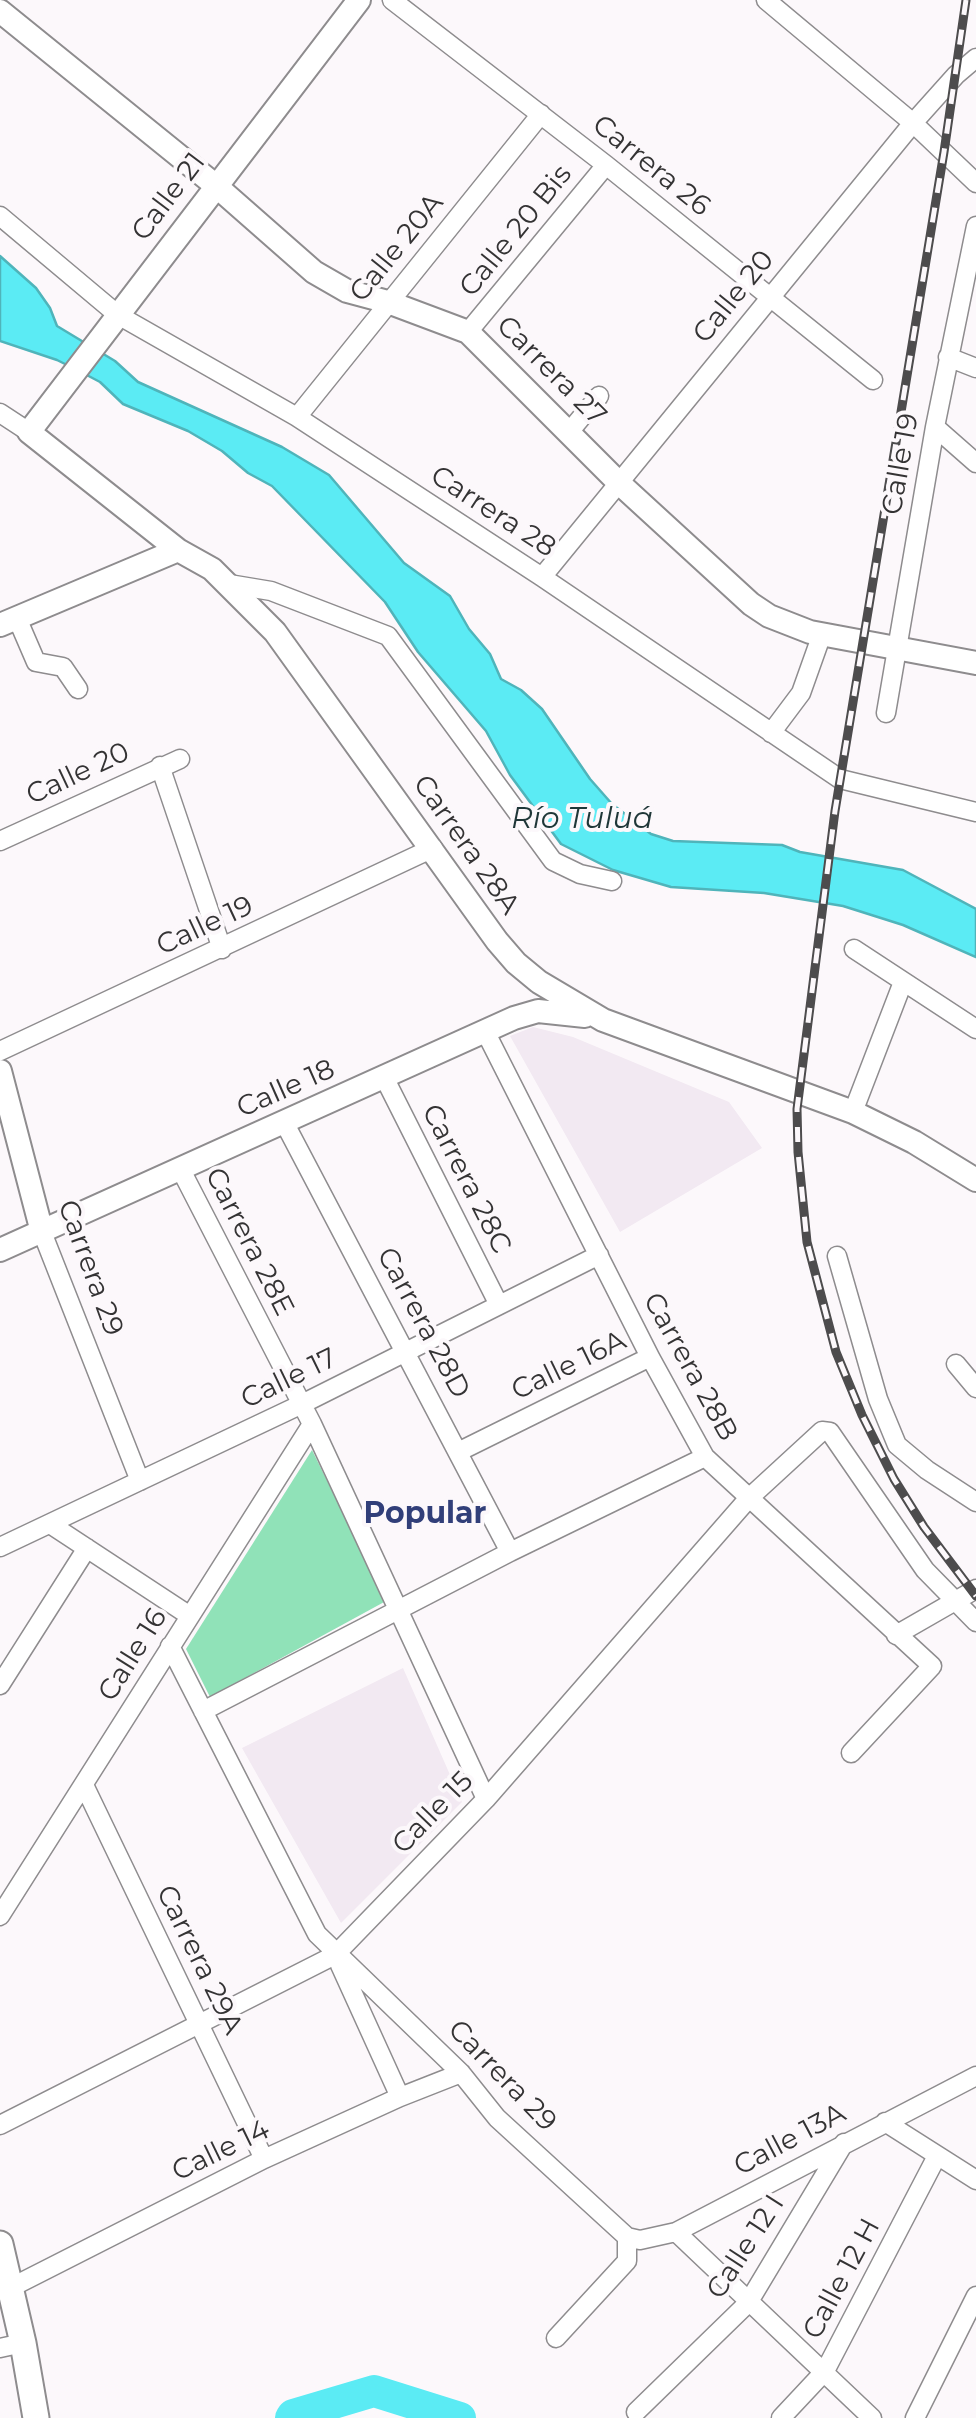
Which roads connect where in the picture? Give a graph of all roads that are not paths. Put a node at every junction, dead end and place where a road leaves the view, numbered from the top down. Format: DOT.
graph roads {
  1 [pos="358,0"];
  2 [pos="392,0"];
  3 [pos="766,0"];
  4 [pos="4,10"];
  5 [pos="976,58"];
  6 [pos="541,114"];
  7 [pos="913,123"];
  8 [pos="606,165"];
  9 [pos="976,183"];
  10 [pos="215,185"];
  11 [pos="0,216"];
  12 [pos="976,226"];
  13 [pos="770,296"];
  14 [pos="388,302"];
  15 [pos="118,315"];
  16 [pos="468,332"];
  17 [pos="948,357"];
  18 [pos="976,368"];
  19 [pos="873,380"];
  20 [pos="599,396"];
  21 [pos="0,413"];
  22 [pos="297,418"];
  23 [pos="936,427"];
  24 [pos="570,430"];
  25 [pos="29,432"];
  26 [pos="976,463"];
  27 [pos="619,482"];
  28 [pos="178,550"];
  29 [pos="542,577"];
  30 [pos="229,584"];
  31 [pos="9,622"];
  32 [pos="822,634"];
  33 [pos="898,648"];
  34 [pos="976,663"];
  35 [pos="78,688"];
  36 [pos="886,712"];
  37 [pos="771,734"];
  38 [pos="180,758"];
  39 [pos="160,766"];
  40 [pos="976,812"];
  41 [pos="0,841"];
  42 [pos="433,848"];
  43 [pos="612,881"];
  44 [pos="222,948"];
  45 [pos="854,949"];
  46 [pos="528,973"];
  47 [pos="902,982"];
  48 [pos="514,1018"];
  49 [pos="604,1020"];
  50 [pos="976,1029"];
  51 [pos="486,1031"];
  52 [pos="0,1052"];
  53 [pos="0,1071"];
  54 [pos="384,1077"];
  55 [pos="854,1112"];
  56 [pos="284,1122"];
  57 [pos="181,1170"];
  58 [pos="976,1180"];
  59 [pos="42,1232"];
  60 [pos="0,1250"];
  61 [pos="599,1255"];
  62 [pos="838,1256"];
  63 [pos="499,1305"];
  64 [pos="406,1352"];
  65 [pos="650,1357"];
  66 [pos="956,1364"];
  67 [pos="976,1388"];
  68 [pos="302,1404"];
  69 [pos="312,1424"];
  70 [pos="460,1451"];
  71 [pos="706,1456"];
  72 [pos="140,1481"];
  73 [pos="748,1500"];
  74 [pos="976,1502"];
  75 [pos="50,1524"];
  76 [pos="0,1547"];
  77 [pos="87,1548"];
  78 [pos="510,1552"];
  79 [pos="976,1589"];
  80 [pos="956,1602"];
  81 [pos="397,1610"];
  82 [pos="190,1616"];
  83 [pos="976,1622"];
  84 [pos="896,1635"];
  85 [pos="170,1646"];
  86 [pos="0,1685"];
  87 [pos="203,1711"];
  88 [pos="851,1752"];
  89 [pos="84,1785"];
  90 [pos="486,1799"];
  91 [pos="0,1916"];
  92 [pos="335,1955"];
  93 [pos="200,2024"];
  94 [pos="461,2073"];
  95 [pos="976,2076"];
  96 [pos="400,2097"];
  97 [pos="884,2122"];
  98 [pos="0,2125"];
  99 [pos="844,2142"];
  100 [pos="937,2156"];
  101 [pos="264,2159"];
  102 [pos="976,2180"];
  103 [pos="676,2232"];
  104 [pos="626,2237"];
  105 [pos="0,2244"];
  106 [pos="10,2288"];
  107 [pos="976,2296"];
  108 [pos="748,2303"];
  109 [pos="556,2338"];
  110 [pos="12,2346"];
  111 [pos="824,2372"];
  112 [pos="636,2412"];
  113 [pos="36,2418"];
  114 [pos="781,2418"];
  115 [pos="872,2418"];
  116 [pos="914,2418"];
  1 -- 10 [label="street, Calle 21"];
  2 -- 6 [label="street, Carrera 26"];
  3 -- 7 [label="street"];
  4 -- 10 [label="street, Carrera 27"];
  5 -- 7 [label="street, Calle 20"];
  6 -- 8 [label="street, Carrera 26"];
  6 -- 14 [label="street, Calle 20A"];
  7 -- 9 [label="street"];
  7 -- 13 [label="street, Calle 20"];
  8 -- 13 [label="street, Carrera 26"];
  8 -- 16 [label="street, Calle 20 Bis"];
  10 -- 14 [label="street, Carrera 27"];
  10 -- 15 [label="street, Calle 21"];
  11 -- 15 [label="street, Carrera 28"];
  12 -- 17 [label="street, Calle 19"];
  13 -- 19 [label="street, Carrera 26"];
  13 -- 27 [label="street, Calle 20"];
  14 -- 16 [label="street, Carrera 27"];
  14 -- 22 [label="street, Calle 20A"];
  15 -- 22 [label="street, Carrera 28"];
  15 -- 25 [label="street, Calle 21"];
  16 -- 24 [label="street, Carrera 27"];
  17 -- 18 [label="street"];
  17 -- 23 [label="street, Calle 19"];
  20 -- 24 [label="street"];
  21 -- 25 [label="street, Carrera 28A"];
  22 -- 29 [label="street, Carrera 28"];
  23 -- 26 [label="street"];
  23 -- 33 [label="street, Calle 19"];
  24 -- 27 [label="street, Carrera 27"];
  25 -- 28 [label="street, Carrera 28A"];
  27 -- 29 [label="street, Calle 20"];
  27 -- 32 [label="street, Carrera 27"];
  28 -- 30 [label="street, Carrera 28A"];
  28 -- 31 [label="street"];
  29 -- 37 [label="street, Carrera 28"];
  30 -- 42 [label="street, Carrera 28A"];
  30 -- 43 [label="street"];
  31 -- 35 [label="street"];
  32 -- 33 [label="street, Carrera 27"];
  32 -- 37 [label="street"];
  33 -- 34 [label="street, Carrera 27"];
  33 -- 36 [label="street, Calle 19"];
  37 -- 40 [label="street, Carrera 28"];
  38 -- 39 [label="street, Calle 20"];
  39 -- 41 [label="street, Calle 20"];
  39 -- 44 [label="street"];
  42 -- 44 [label="street, Calle 19"];
  42 -- 46 [label="street, Carrera 28A"];
  44 -- 52 [label="street, Calle 19"];
  45 -- 47 [label="street"];
  46 -- 48 [label="street"];
  46 -- 49 [label="street, Carrera 28A"];
  47 -- 50 [label="street"];
  47 -- 55 [label="street"];
  48 -- 49 [label="street, Calle 18"];
  48 -- 51 [label="street, Calle 18"];
  49 -- 55 [label="street, Carrera 28A"];
  51 -- 54 [label="street, Calle 18"];
  51 -- 61 [label="street, Carrera 28B"];
  53 -- 59 [label="street, Carrera 29"];
  54 -- 56 [label="street, Calle 18"];
  54 -- 63 [label="street, Carrera 28C"];
  55 -- 58 [label="street, Carrera 28A"];
  56 -- 57 [label="street, Calle 18"];
  56 -- 64 [label="street, Carrera 28D"];
  57 -- 59 [label="street, Calle 18"];
  57 -- 68 [label="street, Carrera 28E"];
  59 -- 60 [label="street, Calle 18"];
  59 -- 72 [label="street, Carrera 29"];
  61 -- 63 [label="street, Calle 17"];
  61 -- 65 [label="street, Carrera 28B"];
  62 -- 74 [label="street"];
  63 -- 64 [label="street, Calle 17"];
  64 -- 68 [label="street, Calle 17"];
  64 -- 70 [label="street, Carrera 28D"];
  65 -- 70 [label="street, Calle 16A"];
  65 -- 71 [label="street, Carrera 28B"];
  66 -- 67 [label="street"];
  68 -- 69 [label="street, Carrera 28E"];
  68 -- 72 [label="street, Calle 17"];
  69 -- 81 [label="street, Carrera 28E"];
  69 -- 82 [label="street, Calle 16"];
  70 -- 78 [label="street, Carrera 28D"];
  71 -- 73 [label="street, Carrera 28B"];
  71 -- 78 [label="street"];
  72 -- 75 [label="street, Calle 17"];
  73 -- 80 [label="street, Calle 15"];
  73 -- 84 [label="street, Carrera 28B"];
  73 -- 90 [label="street, Calle 15"];
  75 -- 76 [label="street, Calle 17"];
  75 -- 77 [label="street"];
  77 -- 82 [label="street"];
  77 -- 86 [label="street"];
  78 -- 81 [label="street"];
  79 -- 80 [label="street"];
  80 -- 83 [label="street"];
  80 -- 84 [label="street"];
  81 -- 87 [label="street"];
  81 -- 90 [label="street, Carrera 28E"];
  82 -- 85 [label="street, Calle 16"];
  84 -- 88 [label="street, Carrera 28B"];
  85 -- 87 [label="street, Carrera 29"];
  85 -- 89 [label="street, Calle 16"];
  87 -- 92 [label="street, Carrera 29"];
  89 -- 91 [label="street, Calle 16"];
  89 -- 93 [label="street, Carrera 29A"];
  90 -- 92 [label="street, Calle 15"];
  92 -- 93 [label="street, Calle 15"];
  92 -- 94 [label="street, Carrera 29"];
  92 -- 96 [label="street, Carrera 29"];
  93 -- 98 [label="street, Calle 15"];
  93 -- 101 [label="street, Carrera 29A"];
  94 -- 96 [label="street, Calle 14"];
  94 -- 104 [label="street, Carrera 29"];
  95 -- 97 [label="street, Calle 13A"];
  96 -- 101 [label="street, Calle 14"];
  97 -- 99 [label="street, Calle 13A"];
  97 -- 100 [label="street"];
  99 -- 103 [label="street, Calle 13A"];
  99 -- 108 [label="street, Calle 12 I"];
  100 -- 102 [label="street"];
  100 -- 111 [label="street, Calle 12 H"];
  101 -- 106 [label="street, Calle 14"];
  103 -- 104 [label="street, Calle 13A"];
  103 -- 108 [label="street"];
  104 -- 109 [label="street"];
  105 -- 106 [label="main road"];
  106 -- 110 [label="main road"];
  107 -- 116 [label="street"];
  108 -- 111 [label="street"];
  108 -- 112 [label="street, Calle 12 I"];
  110 -- 113 [label="main road"];
  111 -- 114 [label="street, Calle 12 H"];
  111 -- 115 [label="street"];
}
